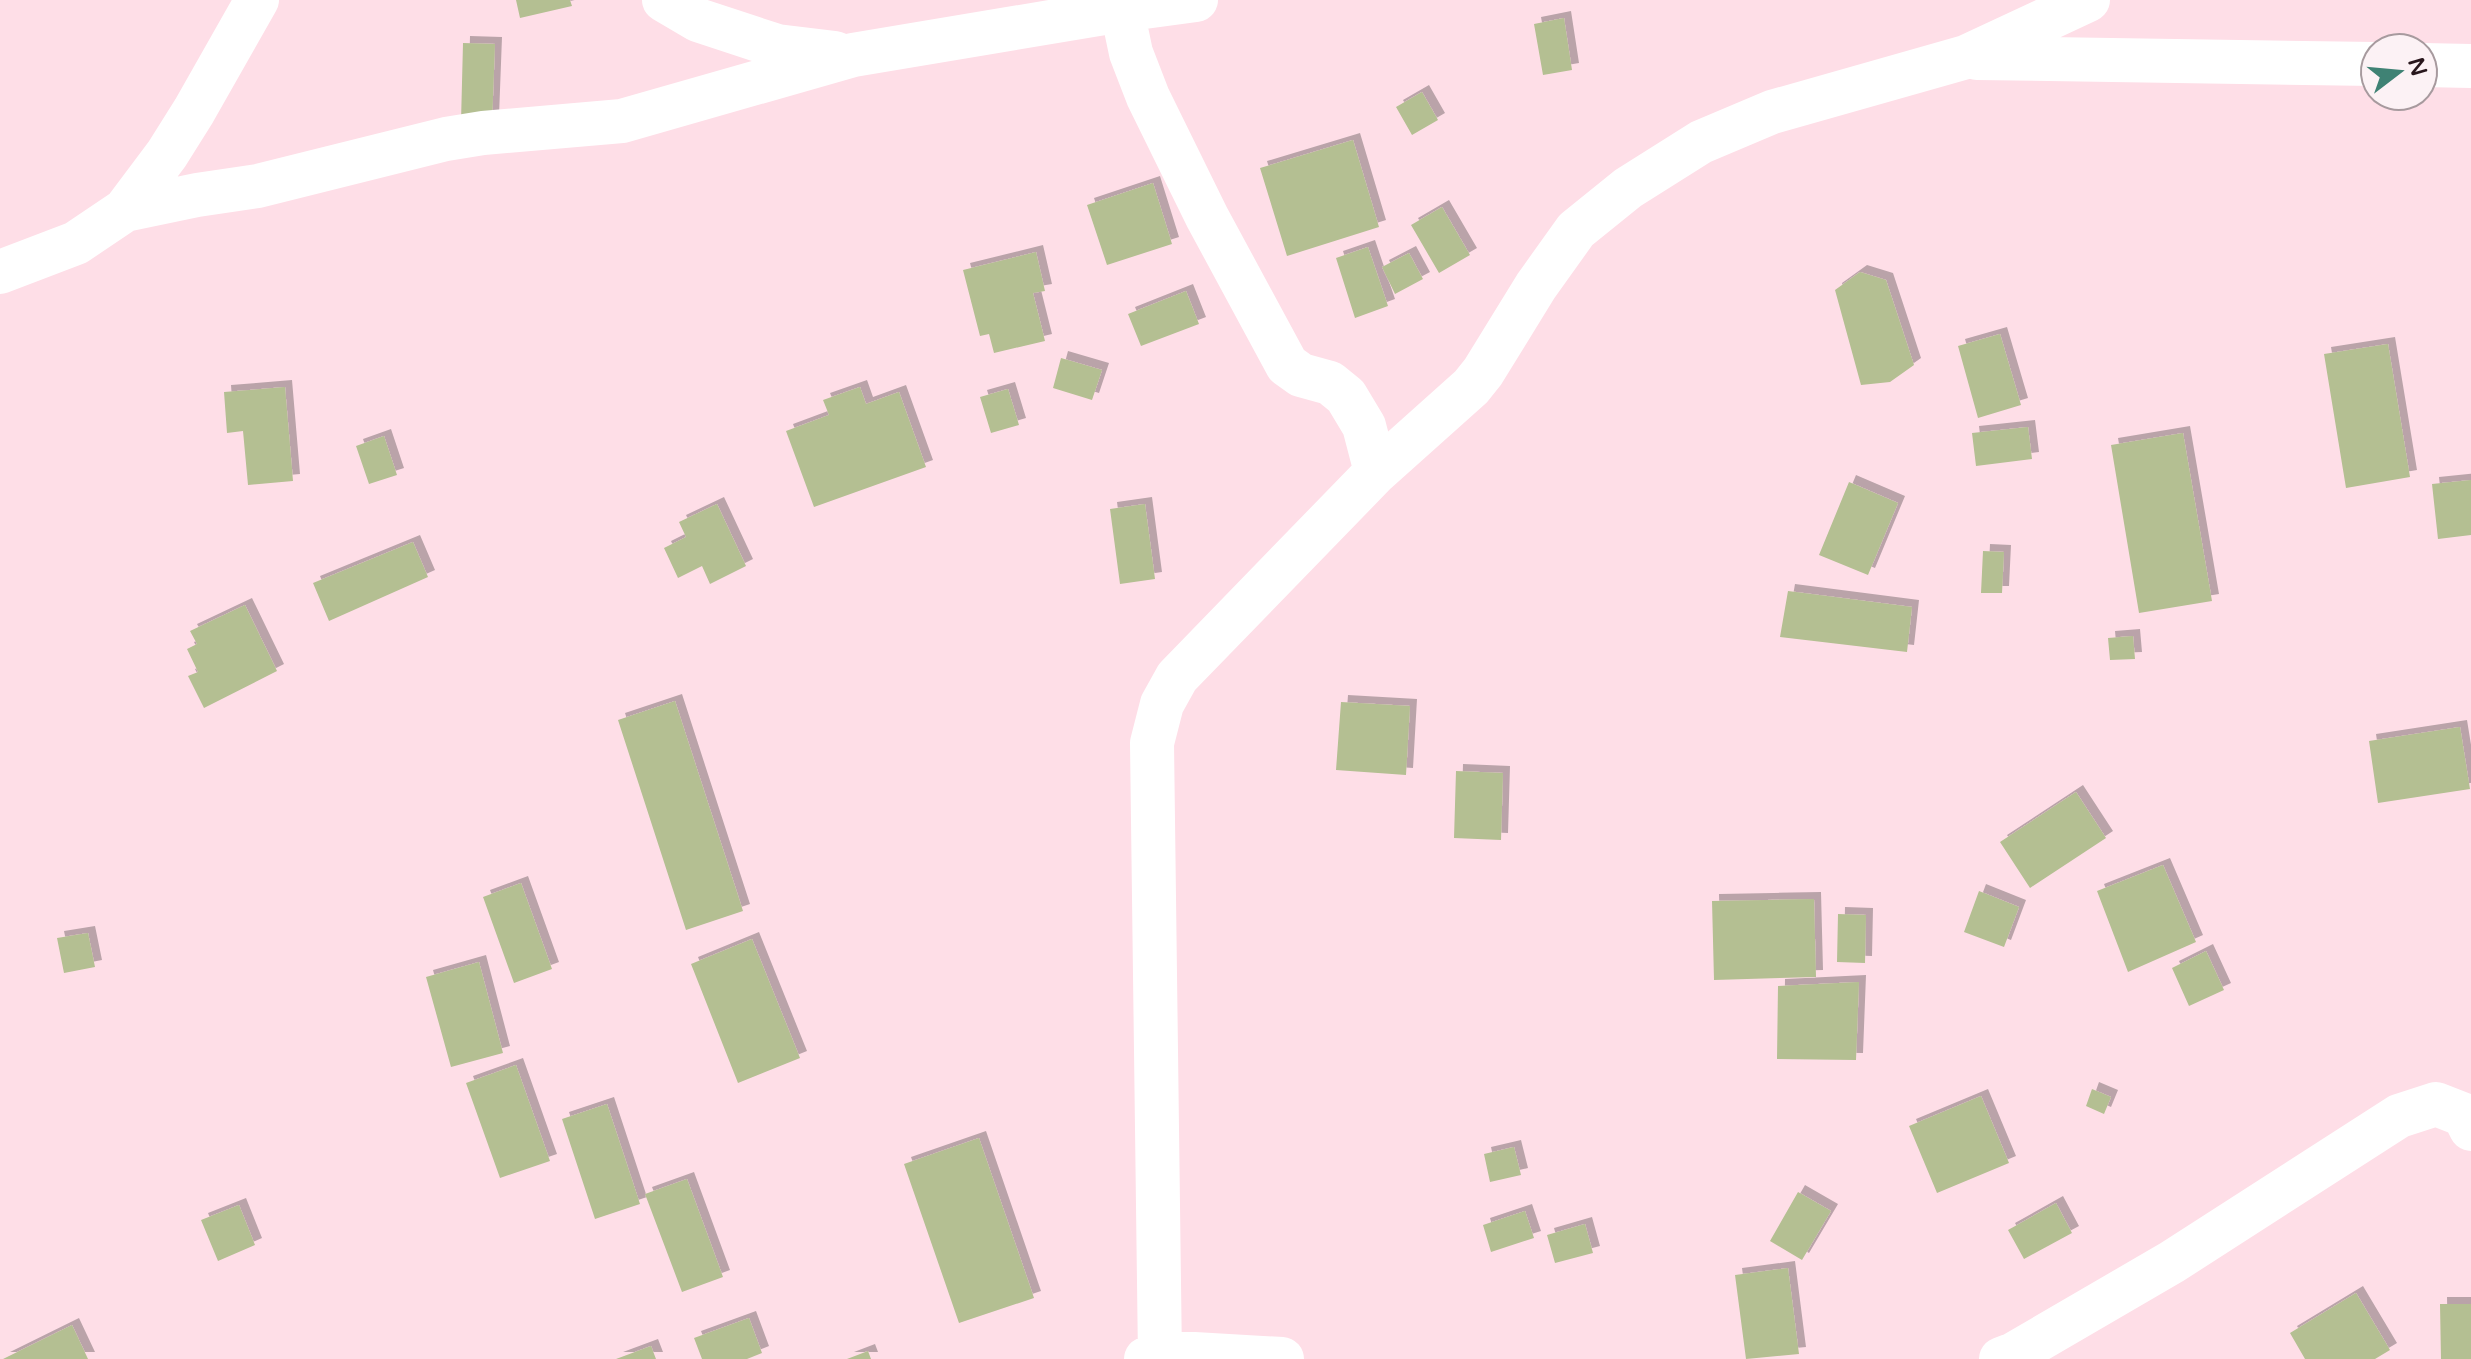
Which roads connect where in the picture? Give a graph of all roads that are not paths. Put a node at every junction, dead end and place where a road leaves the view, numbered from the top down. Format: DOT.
graph roads {
  1 [pos="257,0"];
  2 [pos="664,0"];
  3 [pos="1196,0"];
  4 [pos="2088,0"];
  5 [pos="1122,10"];
  6 [pos="853,55"];
  7 [pos="1966,57"];
  8 [pos="2359,64"];
  9 [pos="2439,65"];
  10 [pos="2471,66"];
  11 [pos="125,210"];
  12 [pos="0,272"];
  13 [pos="1376,472"];
  14 [pos="2471,1129"];
  15 [pos="1155,1357"];
  16 [pos="1282,1359"];
  17 [pos="2001,1359"];
  1 -- 11 [label="street"];
  2 -- 6 [label="street"];
  3 -- 5 [label="street"];
  4 -- 7 [label="street"];
  5 -- 6 [label="street"];
  5 -- 13 [label="street"];
  6 -- 11 [label="street"];
  7 -- 8 [label="street"];
  7 -- 13 [label="street"];
  9 -- 10 [label="street"];
  11 -- 12 [label="street"];
  13 -- 15 [label="street"];
  14 -- 17 [label="street"];
  15 -- 16 [label="street"];
}
